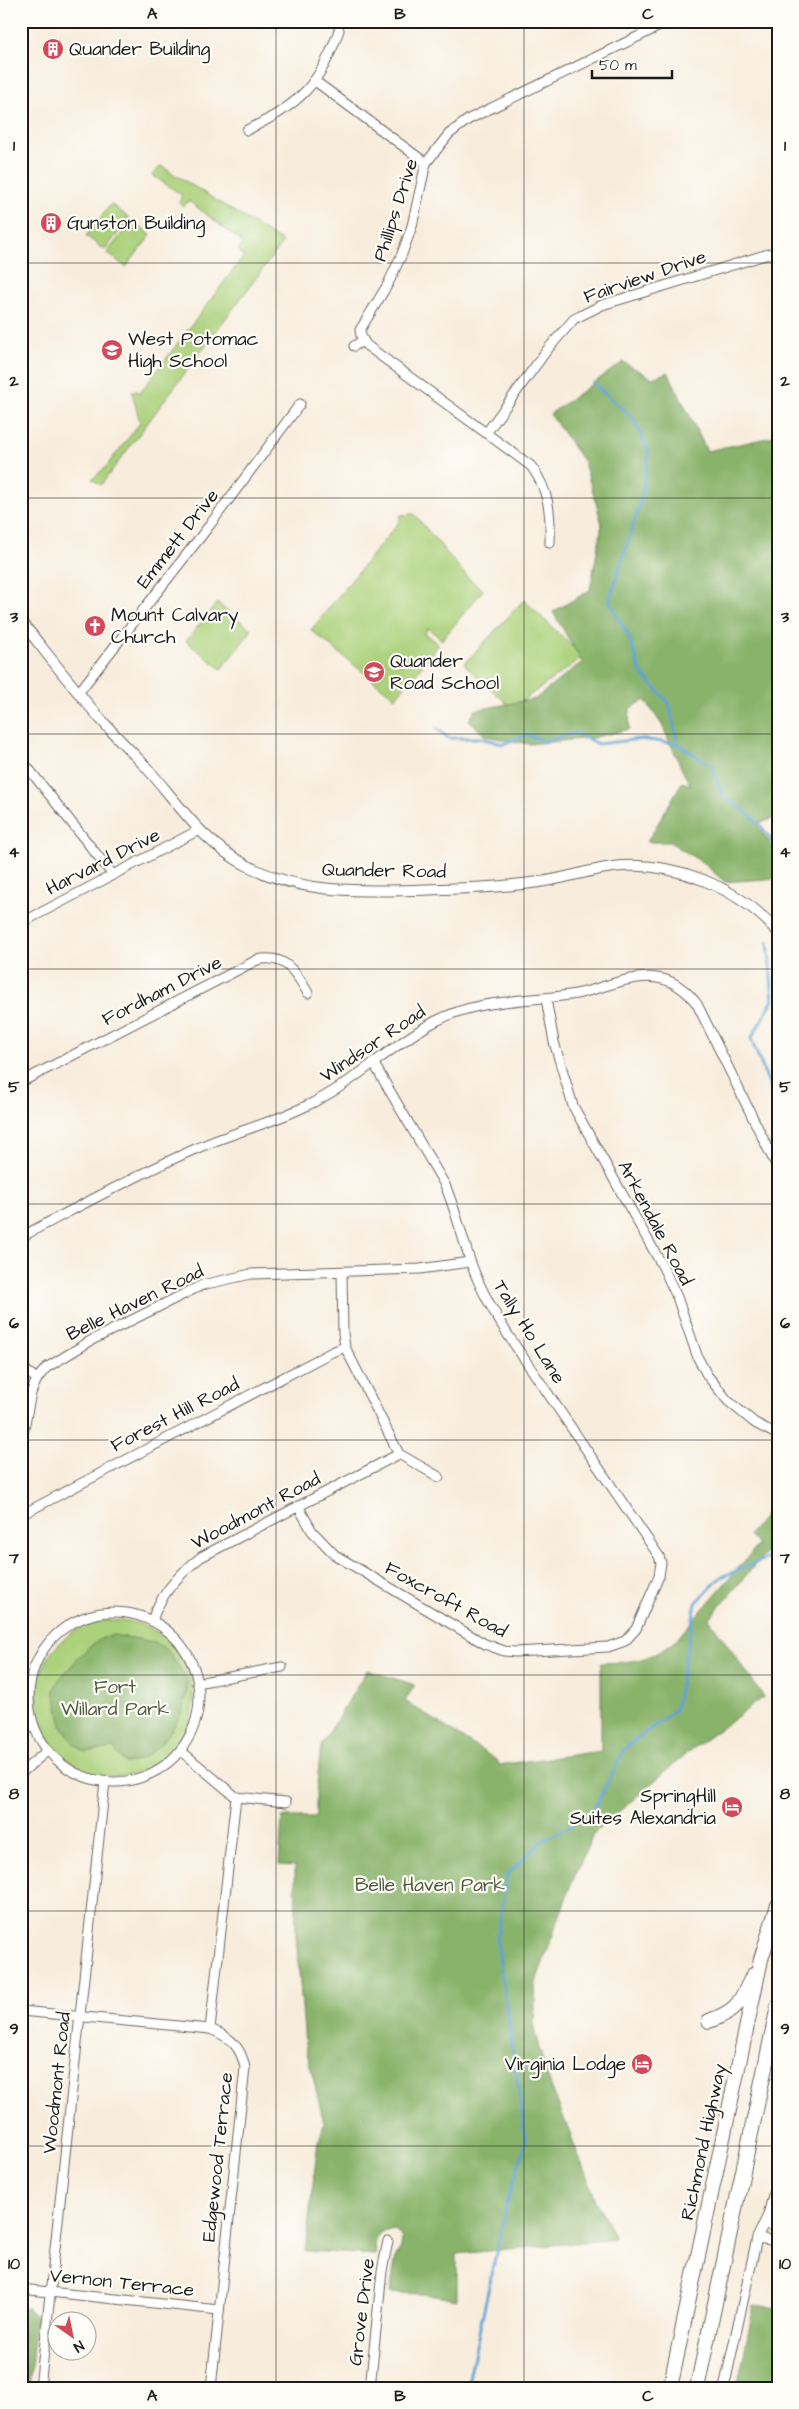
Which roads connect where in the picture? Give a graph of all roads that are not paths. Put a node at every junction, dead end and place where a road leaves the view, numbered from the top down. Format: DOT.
graph roads {
  1 [pos="670,21"];
  2 [pos="339,30"];
  3 [pos="315,81"];
  4 [pos="247,130"];
  5 [pos="426,163"];
  6 [pos="778,251"];
  7 [pos="363,341"];
  8 [pos="354,346"];
  9 [pos="300,404"];
  10 [pos="487,432"];
  11 [pos="550,543"];
  12 [pos="21,621"];
  13 [pos="79,692"];
  14 [pos="21,759"];
  15 [pos="199,830"];
  16 [pos="113,875"];
  17 [pos="21,923"];
  18 [pos="778,932"];
  19 [pos="308,993"];
  20 [pos="546,999"];
  21 [pos="374,1064"];
  22 [pos="21,1082"];
  23 [pos="778,1169"];
  24 [pos="21,1237"];
  25 [pos="470,1262"];
  26 [pos="342,1272"];
  27 [pos="345,1347"];
  28 [pos="21,1367"];
  29 [pos="37,1379"];
  30 [pos="778,1435"];
  31 [pos="21,1443"];
  32 [pos="399,1454"];
  33 [pos="440,1476"];
  34 [pos="298,1506"];
  35 [pos="21,1515"];
  36 [pos="646,1605"];
  37 [pos="152,1621"];
  38 [pos="282,1667"];
  39 [pos="198,1682"];
  40 [pos="25,1697"];
  41 [pos="47,1751"];
  42 [pos="181,1752"];
  43 [pos="21,1773"];
  44 [pos="105,1782"];
  45 [pos="236,1797"];
  46 [pos="286,1802"];
  47 [pos="778,1905"];
  48 [pos="762,1959"];
  49 [pos="778,2006"];
  50 [pos="21,2011"];
  51 [pos="80,2017"];
  52 [pos="709,2021"];
  53 [pos="210,2030"];
  54 [pos="778,2175"];
  55 [pos="770,2219"];
  56 [pos="778,2227"];
  57 [pos="757,2238"];
  58 [pos="388,2241"];
  59 [pos="778,2241"];
  60 [pos="21,2289"];
  61 [pos="51,2292"];
  62 [pos="219,2310"];
  63 [pos="40,2388"];
  64 [pos="211,2388"];
  65 [pos="370,2388"];
  66 [pos="670,2388"];
  67 [pos="697,2388"];
  68 [pos="724,2388"];
  1 -- 5 [label="street, Phillips Drive"];
  2 -- 3 [label="street"];
  3 -- 4 [label="street"];
  3 -- 5 [label="street"];
  5 -- 7 [label="street, Phillips Drive"];
  6 -- 10 [label="street, Fairview Drive"];
  7 -- 8 [label="street"];
  7 -- 10 [label="street"];
  9 -- 13 [label="street, Emmett Drive"];
  10 -- 11 [label="street"];
  12 -- 13 [label="street, Quander Road"];
  13 -- 15 [label="street, Quander Road"];
  14 -- 16 [label="street"];
  15 -- 16 [label="street, Harvard Drive"];
  15 -- 18 [label="street, Quander Road"];
  16 -- 17 [label="street, Harvard Drive"];
  19 -- 22 [label="street, Fordham Drive"];
  20 -- 21 [label="street, Windsor Road"];
  20 -- 23 [label="street, Windsor Road"];
  20 -- 30 [label="street, Arkendale Road"];
  21 -- 24 [label="street, Windsor Road"];
  21 -- 25 [label="street, Tally Ho Lane"];
  25 -- 26 [label="street, Belle Haven Road"];
  25 -- 36 [label="street, Tally Ho Lane"];
  26 -- 27 [label="street"];
  26 -- 29 [label="street, Belle Haven Road"];
  27 -- 32 [label="street"];
  27 -- 35 [label="street, Forest Hill Road"];
  28 -- 29 [label="street"];
  29 -- 31 [label="street, Belle Haven Road"];
  32 -- 33 [label="street"];
  32 -- 34 [label="street, Woodmont Road"];
  34 -- 36 [label="street, Foxcroft Road"];
  34 -- 37 [label="street, Woodmont Road"];
  37 -- 39 [label="street"];
  37 -- 40 [label="street"];
  38 -- 39 [label="street"];
  39 -- 42 [label="street"];
  40 -- 41 [label="street"];
  41 -- 43 [label="street"];
  41 -- 44 [label="street"];
  42 -- 44 [label="street"];
  42 -- 45 [label="street"];
  44 -- 51 [label="street, Woodmont Road"];
  45 -- 46 [label="street"];
  45 -- 53 [label="street"];
  47 -- 48 [label="highway, Richmond Highway"];
  48 -- 52 [label="highway"];
  48 -- 66 [label="highway, Richmond Highway"];
  49 -- 67 [label="highway"];
  50 -- 51 [label="street, Edgewood Terrace"];
  51 -- 53 [label="street, Edgewood Terrace"];
  51 -- 61 [label="street, Woodmont Road"];
  53 -- 62 [label="street, Edgewood Terrace"];
  54 -- 55 [label="street"];
  55 -- 56 [label="street"];
  55 -- 57 [label="street"];
  57 -- 59 [label="street"];
  57 -- 68 [label="street"];
  58 -- 65 [label="street, Grove Drive"];
  60 -- 61 [label="street, Vernon Terrace"];
  61 -- 62 [label="street, Vernon Terrace"];
  61 -- 63 [label="street, Woodmont Road"];
  62 -- 64 [label="street, Edgewood Terrace"];
}
